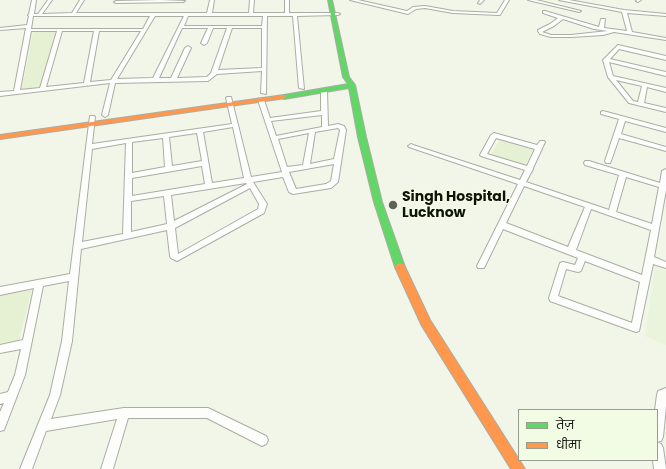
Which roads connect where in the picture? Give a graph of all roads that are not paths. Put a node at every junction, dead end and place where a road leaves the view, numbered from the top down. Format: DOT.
graph roads {
  1 [pos="34,0"];
  2 [pos="50,0"];
  3 [pos="82,0"];
  4 [pos="212,0"];
  5 [pos="252,0"];
  6 [pos="287,0"];
  7 [pos="330,0"];
  8 [pos="335,0"];
  9 [pos="352,0"];
  10 [pos="386,0"];
  11 [pos="507,0"];
  12 [pos="530,0"];
  13 [pos="555,0"];
  14 [pos="561,0"];
  15 [pos="116,1"];
  16 [pos="183,1"];
  17 [pos="579,3"];
  18 [pos="553,5"];
  19 [pos="380,6"];
  20 [pos="579,11"];
  21 [pos="624,11"];
  22 [pos="545,12"];
  23 [pos="110,14"];
  24 [pos="154,14"];
  25 [pos="179,14"];
  26 [pos="187,14"];
  27 [pos="209,14"];
  28 [pos="251,14"];
  29 [pos="265,14"];
  30 [pos="287,14"];
  31 [pos="295,14"];
  32 [pos="336,14"];
  33 [pos="30,15"];
  34 [pos="39,15"];
  35 [pos="74,15"];
  36 [pos="666,15"];
  37 [pos="561,18"];
  38 [pos="603,20"];
  39 [pos="571,22"];
  40 [pos="181,27"];
  41 [pos="211,27"];
  42 [pos="230,27"];
  43 [pos="263,27"];
  44 [pos="28,28"];
  45 [pos="601,29"];
  46 [pos="0,30"];
  47 [pos="60,30"];
  48 [pos="97,30"];
  49 [pos="144,30"];
  50 [pos="615,31"];
  51 [pos="630,33"];
  52 [pos="666,39"];
  53 [pos="204,43"];
  54 [pos="188,48"];
  55 [pos="666,58"];
  56 [pos="606,60"];
  57 [pos="264,70"];
  58 [pos="215,72"];
  59 [pos="666,74"];
  60 [pos="611,77"];
  61 [pos="155,80"];
  62 [pos="173,80"];
  63 [pos="113,81"];
  64 [pos="87,84"];
  65 [pos="352,84"];
  66 [pos="645,86"];
  67 [pos="43,88"];
  68 [pos="302,88"];
  69 [pos="666,90"];
  70 [pos="324,91"];
  71 [pos="17,92"];
  72 [pos="0,94"];
  73 [pos="263,97"];
  74 [pos="230,101"];
  75 [pos="641,104"];
  76 [pos="666,110"];
  77 [pos="324,113"];
  78 [pos="603,113"];
  79 [pos="105,115"];
  80 [pos="623,118"];
  81 [pos="268,120"];
  82 [pos="92,121"];
  83 [pos="235,125"];
  84 [pos="325,129"];
  85 [pos="0,130"];
  86 [pos="666,130"];
  87 [pos="200,131"];
  88 [pos="312,132"];
  89 [pos="617,135"];
  90 [pos="166,136"];
  91 [pos="0,137"];
  92 [pos="274,138"];
  93 [pos="129,142"];
  94 [pos="411,146"];
  95 [pos="89,148"];
  96 [pos="666,149"];
  97 [pos="483,156"];
  98 [pos="338,161"];
  99 [pos="608,161"];
  100 [pos="205,163"];
  101 [pos="587,163"];
  102 [pos="306,166"];
  103 [pos="476,168"];
  104 [pos="169,169"];
  105 [pos="530,169"];
  106 [pos="666,170"];
  107 [pos="286,172"];
  108 [pos="623,174"];
  109 [pos="128,176"];
  110 [pos="249,182"];
  111 [pos="523,184"];
  112 [pos="664,184"];
  113 [pos="209,186"];
  114 [pos="167,193"];
  115 [pos="128,199"];
  116 [pos="589,206"];
  117 [pos="612,213"];
  118 [pos="502,225"];
  119 [pos="172,226"];
  120 [pos="655,228"];
  121 [pos="127,236"];
  122 [pos="79,246"];
  123 [pos="571,251"];
  124 [pos="583,256"];
  125 [pos="649,259"];
  126 [pos="666,265"];
  127 [pos="480,266"];
  128 [pos="75,276"];
  129 [pos="645,280"];
  130 [pos="39,283"];
  131 [pos="0,291"];
  132 [pos="26,343"];
  133 [pos="0,349"];
  134 [pos="666,393"];
  135 [pos="12,396"];
  136 [pos="0,399"];
  137 [pos="124,413"];
  138 [pos="0,426"];
  139 [pos="43,426"];
  140 [pos="658,429"];
  141 [pos="262,440"];
  142 [pos="26,469"];
  143 [pos="107,469"];
  144 [pos="518,469"];
  1 -- 33 [label="street"];
  2 -- 34 [label="street"];
  3 -- 35 [label="street"];
  4 -- 27 [label="street"];
  5 -- 28 [label="street"];
  6 -- 30 [label="street"];
  7 -- 32 [label="street"];
  8 -- 32 [label="street"];
  9 -- 19 [label="street"];
  10 -- 19 [label="street"];
  11 -- 19 [label="street"];
  12 -- 18 [label="street"];
  13 -- 18 [label="street"];
  14 -- 17 [label="street"];
  15 -- 16 [label="street"];
  15 -- 23 [label="street"];
  16 -- 25 [label="street"];
  17 -- 20 [label="street"];
  17 -- 21 [label="street"];
  18 -- 20 [label="street"];
  20 -- 39 [label="street"];
  21 -- 36 [label="street"];
  21 -- 51 [label="street"];
  22 -- 37 [label="street"];
  23 -- 24 [label="street"];
  23 -- 35 [label="street"];
  24 -- 25 [label="street"];
  24 -- 49 [label="street"];
  25 -- 26 [label="street"];
  26 -- 27 [label="street"];
  26 -- 40 [label="street"];
  27 -- 28 [label="street"];
  28 -- 29 [label="street"];
  29 -- 30 [label="street"];
  29 -- 43 [label="street"];
  30 -- 31 [label="street"];
  31 -- 32 [label="street"];
  31 -- 68 [label="street"];
  32 -- 65 [label="street"];
  33 -- 34 [label="street"];
  33 -- 44 [label="street"];
  34 -- 35 [label="street"];
  37 -- 39 [label="street"];
  37 -- 50 [label="street"];
  38 -- 45 [label="street"];
  39 -- 45 [label="street"];
  40 -- 41 [label="street"];
  40 -- 61 [label="street"];
  41 -- 42 [label="street"];
  41 -- 53 [label="street"];
  42 -- 43 [label="street"];
  42 -- 58 [label="street"];
  43 -- 57 [label="street"];
  44 -- 46 [label="street"];
  44 -- 47 [label="street"];
  44 -- 71 [label="street"];
  45 -- 50 [label="street"];
  47 -- 48 [label="street"];
  47 -- 67 [label="street"];
  48 -- 49 [label="street"];
  48 -- 64 [label="street"];
  49 -- 63 [label="street"];
  50 -- 51 [label="street"];
  51 -- 52 [label="street"];
  54 -- 62 [label="street"];
  55 -- 56 [label="street"];
  56 -- 59 [label="street"];
  56 -- 60 [label="street"];
  57 -- 58 [label="street"];
  57 -- 73 [label="street"];
  58 -- 62 [label="street"];
  60 -- 66 [label="street"];
  60 -- 75 [label="street"];
  61 -- 62 [label="street"];
  61 -- 63 [label="street"];
  63 -- 64 [label="street"];
  63 -- 79 [label="street"];
  64 -- 67 [label="street"];
  65 -- 68 [label="street"];
  65 -- 70 [label="street"];
  65 -- 144 [label="street"];
  66 -- 69 [label="street"];
  66 -- 75 [label="street"];
  67 -- 71 [label="street"];
  68 -- 73 [label="street"];
  70 -- 73 [label="street"];
  70 -- 77 [label="street"];
  71 -- 72 [label="street"];
  73 -- 74 [label="street"];
  73 -- 81 [label="street"];
  74 -- 79 [label="street"];
  74 -- 82 [label="street"];
  74 -- 83 [label="street"];
  75 -- 76 [label="street"];
  77 -- 81 [label="street"];
  77 -- 84 [label="street"];
  78 -- 80 [label="street"];
  79 -- 82 [label="street"];
  80 -- 86 [label="street"];
  80 -- 89 [label="street"];
  81 -- 92 [label="street"];
  82 -- 85 [label="street"];
  82 -- 91 [label="street"];
  82 -- 95 [label="street"];
  83 -- 87 [label="street"];
  83 -- 110 [label="street"];
  84 -- 88 [label="street"];
  84 -- 98 [label="street"];
  87 -- 90 [label="street"];
  87 -- 100 [label="street"];
  88 -- 92 [label="street"];
  88 -- 102 [label="street"];
  89 -- 96 [label="street"];
  89 -- 99 [label="street"];
  90 -- 93 [label="street"];
  90 -- 104 [label="street"];
  92 -- 107 [label="street"];
  93 -- 95 [label="street"];
  93 -- 109 [label="street"];
  94 -- 103 [label="street"];
  95 -- 122 [label="street"];
  97 -- 103 [label="street"];
  97 -- 105 [label="street"];
  97 -- 105 [label="street"];
  98 -- 102 [label="street"];
  98 -- 107 [label="street"];
  100 -- 104 [label="street"];
  100 -- 113 [label="street"];
  101 -- 108 [label="street"];
  102 -- 107 [label="street"];
  103 -- 111 [label="street"];
  104 -- 109 [label="street"];
  105 -- 111 [label="street"];
  106 -- 112 [label="street"];
  107 -- 110 [label="street"];
  108 -- 112 [label="street"];
  108 -- 117 [label="street"];
  109 -- 115 [label="street"];
  110 -- 113 [label="street"];
  110 -- 119 [label="street"];
  110 -- 119 [label="street"];
  111 -- 116 [label="street"];
  111 -- 118 [label="street"];
  112 -- 120 [label="street"];
  113 -- 114 [label="street"];
  114 -- 115 [label="street"];
  114 -- 119 [label="street"];
  115 -- 121 [label="street"];
  116 -- 117 [label="street"];
  116 -- 123 [label="street"];
  117 -- 120 [label="street"];
  118 -- 123 [label="street"];
  118 -- 127 [label="street"];
  119 -- 121 [label="street"];
  120 -- 125 [label="street"];
  121 -- 122 [label="street"];
  122 -- 128 [label="street"];
  123 -- 124 [label="street"];
  124 -- 129 [label="street"];
  124 -- 129 [label="street"];
  125 -- 126 [label="street"];
  125 -- 129 [label="street"];
  128 -- 130 [label="street"];
  128 -- 139 [label="street"];
  130 -- 131 [label="street"];
  130 -- 132 [label="street"];
  132 -- 133 [label="street"];
  132 -- 135 [label="street"];
  134 -- 140 [label="street"];
  135 -- 136 [label="street"];
  135 -- 138 [label="street"];
  137 -- 139 [label="street"];
  137 -- 141 [label="street"];
  137 -- 143 [label="street"];
  139 -- 142 [label="street"];
}
